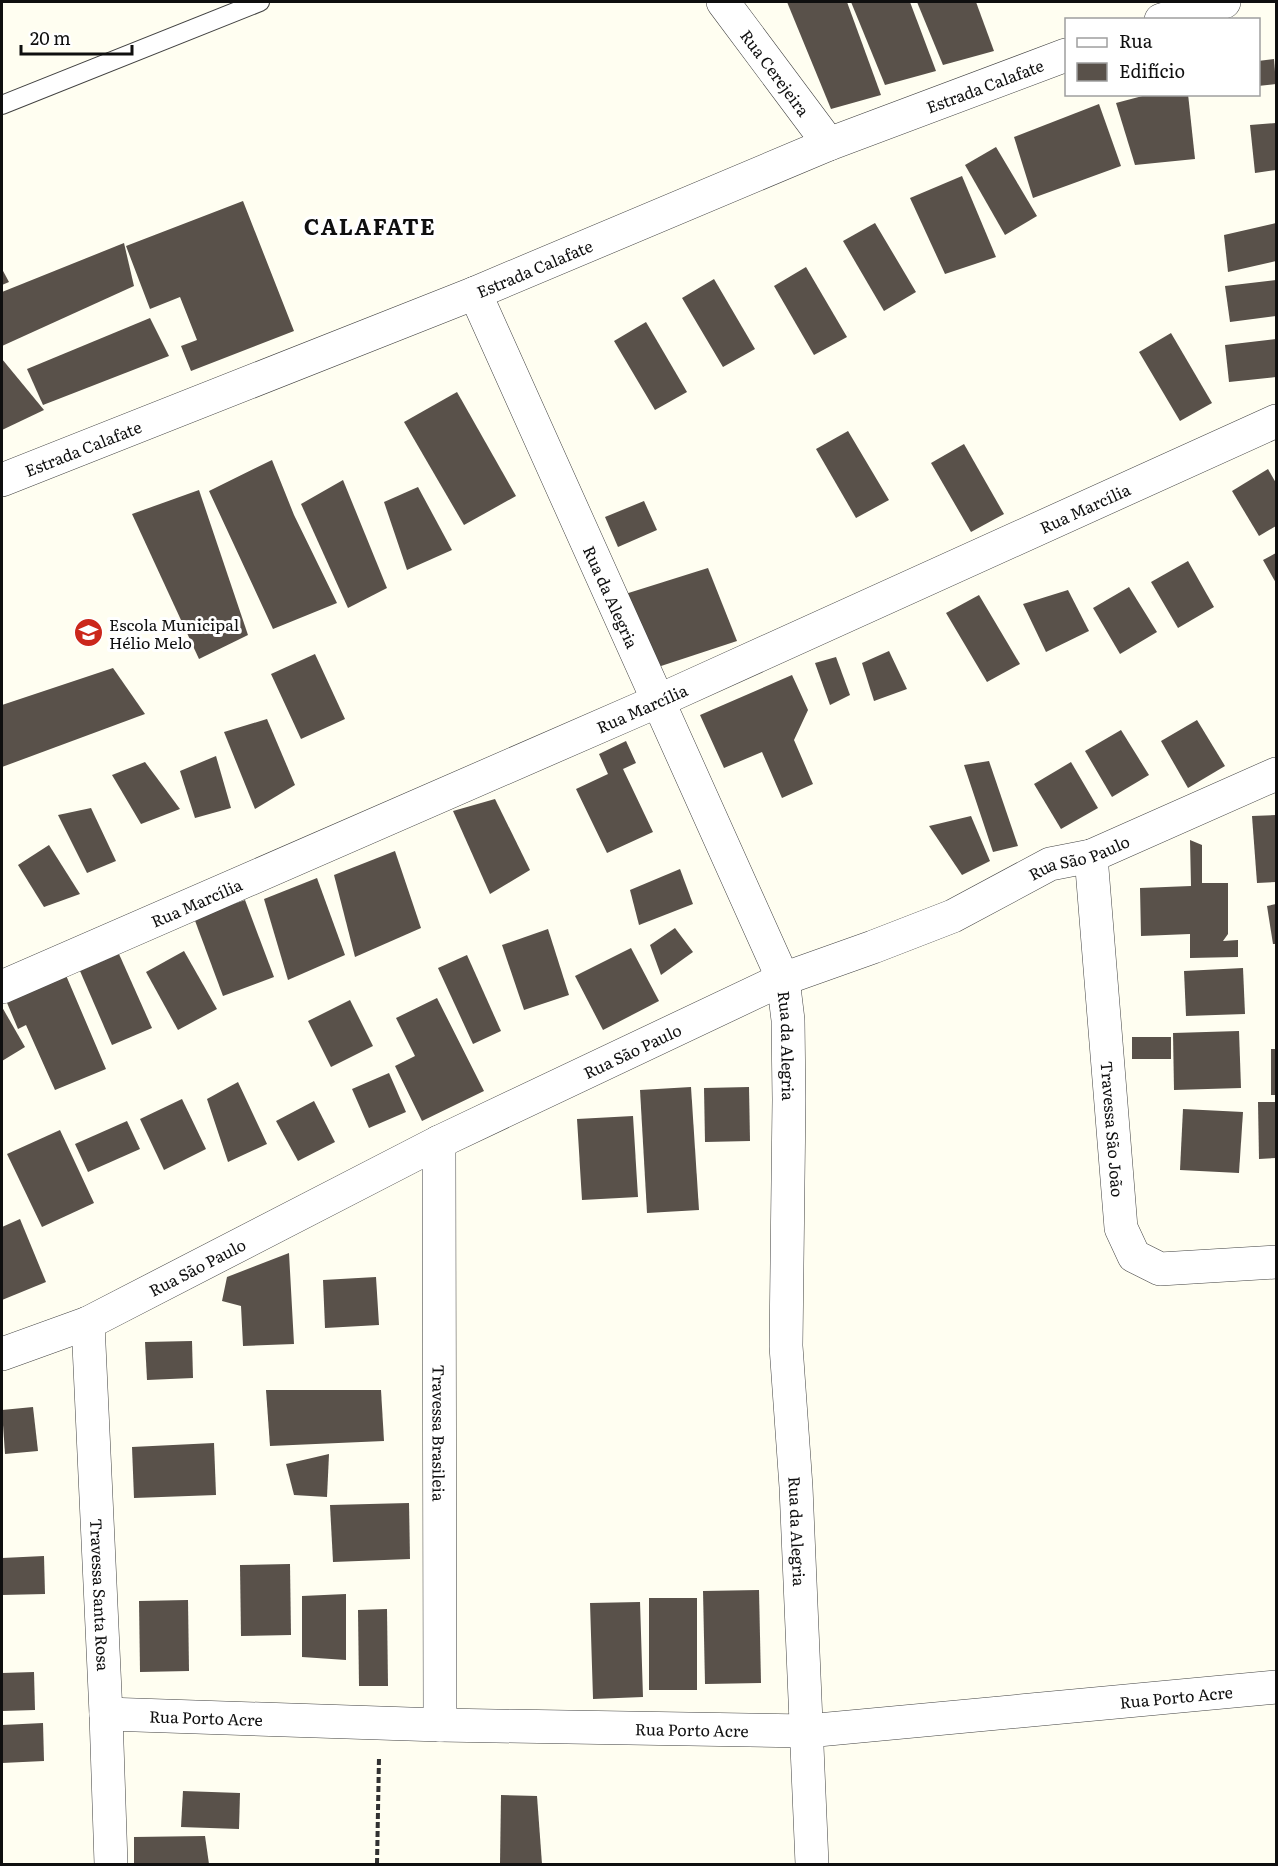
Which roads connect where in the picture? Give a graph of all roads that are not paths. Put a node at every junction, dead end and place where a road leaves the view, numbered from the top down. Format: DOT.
graph roads {
  1 [pos="260,2"];
  2 [pos="723,2"];
  3 [pos="1224,2"];
  4 [pos="1168,18"];
  5 [pos="1065,55"];
  6 [pos="2,105"];
  7 [pos="829,144"];
  8 [pos="475,293"];
  9 [pos="1276,421"];
  10 [pos="2,480"];
  11 [pos="658,701"];
  12 [pos="1276,774"];
  13 [pos="1091,856"];
  14 [pos="783,979"];
  15 [pos="2,987"];
  16 [pos="439,1142"];
  17 [pos="1276,1262"];
  18 [pos="88,1323"];
  19 [pos="2,1354"];
  20 [pos="1276,1687"];
  21 [pos="106,1714"];
  22 [pos="440,1725"];
  23 [pos="807,1731"];
  24 [pos="111,1864"];
  25 [pos="812,1864"];
  1 -- 6 [label="lane"];
  2 -- 7 [label="street, Rua Cerejeira"];
  3 -- 4 [label="street"];
  5 -- 7 [label="street, Estrada Calafate"];
  7 -- 8 [label="street, Estrada Calafate"];
  8 -- 10 [label="street, Estrada Calafate"];
  8 -- 11 [label="street, Rua da Alegria"];
  9 -- 11 [label="street, Rua Marcília"];
  11 -- 14 [label="street, Rua da Alegria"];
  11 -- 15 [label="street, Rua Marcília"];
  12 -- 13 [label="street, Rua São Paulo"];
  13 -- 14 [label="street, Rua São Paulo"];
  13 -- 17 [label="street, Travessa São João"];
  14 -- 16 [label="street, Rua São Paulo"];
  14 -- 23 [label="street, Rua da Alegria"];
  16 -- 18 [label="street, Rua São Paulo"];
  16 -- 22 [label="street, Travessa Brasileia"];
  18 -- 19 [label="street, Rua São Paulo"];
  18 -- 21 [label="street, Travessa Santa Rosa"];
  20 -- 23 [label="street, Rua Porto Acre"];
  21 -- 22 [label="street, Rua Porto Acre"];
  21 -- 24 [label="street, Travessa Santa Rosa"];
  22 -- 23 [label="street, Rua Porto Acre"];
  23 -- 25 [label="street, Rua da Alegria"];
}
